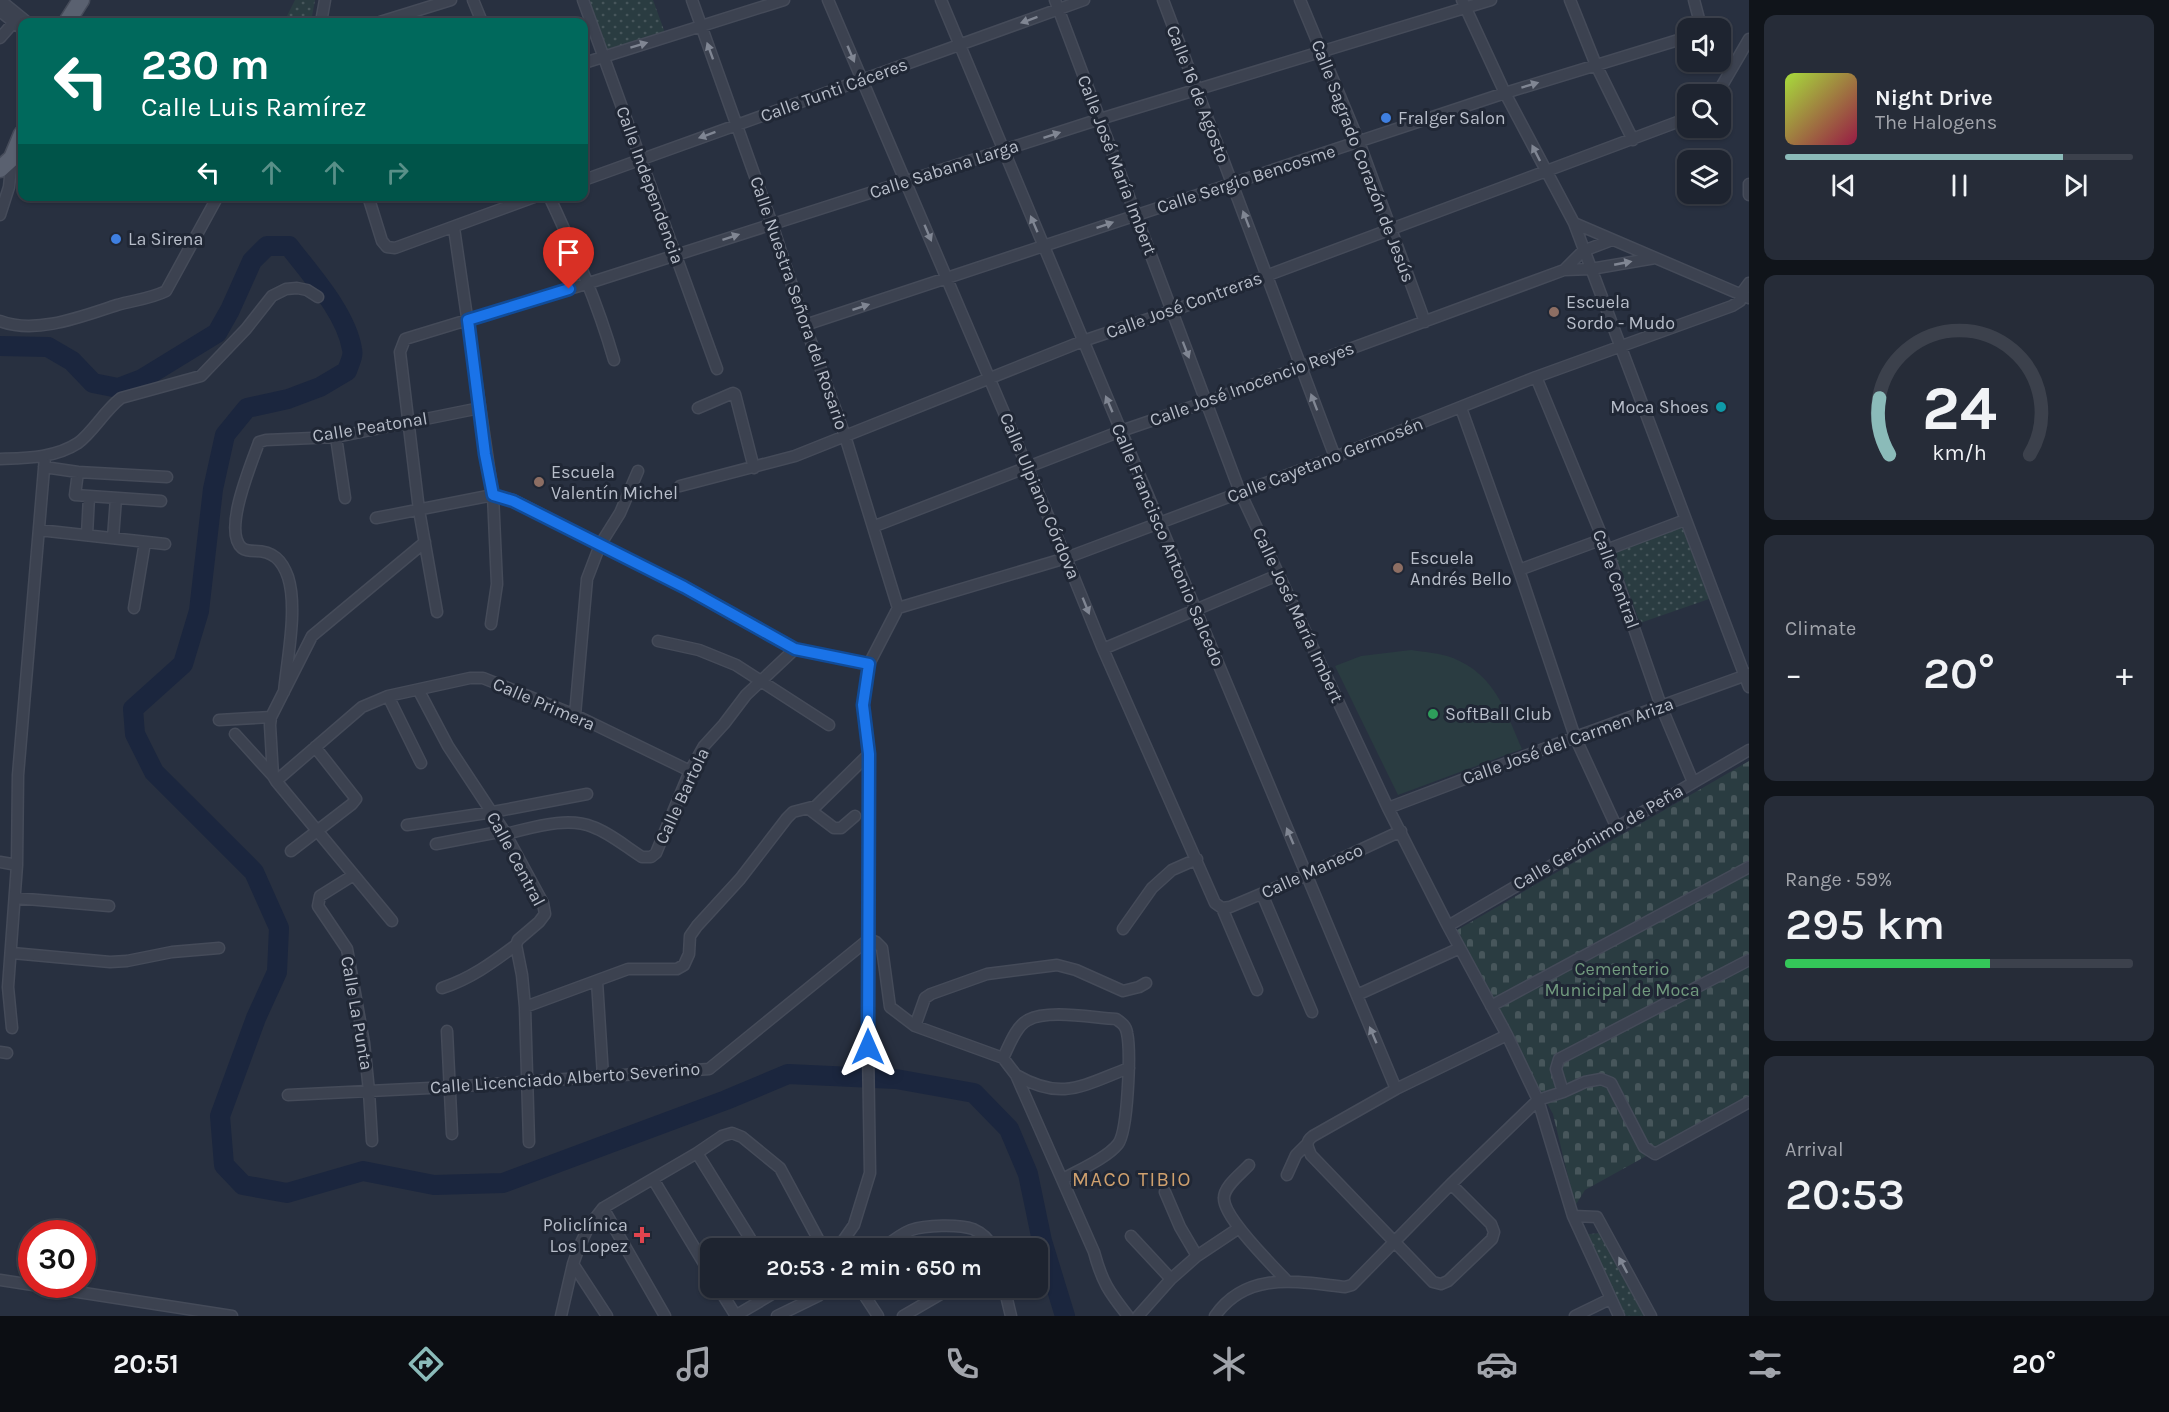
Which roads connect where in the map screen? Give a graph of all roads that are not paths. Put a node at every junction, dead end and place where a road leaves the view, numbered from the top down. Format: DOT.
graph roads {
  1 [pos="0,0"];
  2 [pos="81,0"];
  3 [pos="326,0"];
  4 [pos="451,0"];
  5 [pos="473,0"];
  6 [pos="583,0"];
  7 [pos="692,0"];
  8 [pos="784,0"];
  9 [pos="828,0"];
  10 [pos="941,0"];
  11 [pos="1084,0"];
  12 [pos="1163,0"];
  13 [pos="1300,0"];
  14 [pos="1491,0"];
  15 [pos="1570,0"];
  16 [pos="1694,0"];
  17 [pos="1464,4"];
  18 [pos="1057,5"];
  19 [pos="0,11"];
  20 [pos="22,18"];
  21 [pos="70,18"];
  22 [pos="322,18"];
  23 [pos="393,18"];
  24 [pos="480,18"];
  25 [pos="1699,18"];
  26 [pos="18,26"];
  27 [pos="701,26"];
  28 [pos="0,39"];
  29 [pos="1749,39"];
  30 [pos="1677,40"];
  31 [pos="959,45"];
  32 [pos="1322,52"];
  33 [pos="603,56"];
  34 [pos="588,62"];
  35 [pos="1596,65"];
  36 [pos="862,80"];
  37 [pos="1723,84"];
  38 [pos="1197,89"];
  39 [pos="1505,93"];
  40 [pos="1100,119"];
  41 [pos="1677,122"];
  42 [pos="736,125"];
  43 [pos="1632,140"];
  44 [pos="18,142"];
  45 [pos="1359,142"];
  46 [pos="1004,151"];
  47 [pos="640,159"];
  48 [pos="6,164"];
  49 [pos="1545,172"];
  50 [pos="588,178"];
  51 [pos="905,182"];
  52 [pos="1232,183"];
  53 [pos="1749,184"];
  54 [pos="1749,195"];
  55 [pos="215,201"];
  56 [pos="370,201"];
  57 [pos="524,201"];
  58 [pos="551,201"];
  59 [pos="1,209"];
  60 [pos="1136,214"];
  61 [pos="1574,223"];
  62 [pos="772,224"];
  63 [pos="453,228"];
  64 [pos="1392,230"];
  65 [pos="1612,240"];
  66 [pos="1043,245"];
  67 [pos="1583,251"];
  68 [pos="675,255"];
  69 [pos="1655,258"];
  70 [pos="1591,269"];
  71 [pos="1563,270"];
  72 [pos="1267,275"];
  73 [pos="947,279"];
  74 [pos="589,283"];
  75 [pos="1749,283"];
  76 [pos="1745,296"];
  77 [pos="318,297"];
  78 [pos="1172,311"];
  79 [pos="468,320"];
  80 [pos="0,321"];
  81 [pos="1425,322"];
  82 [pos="805,325"];
  83 [pos="1083,341"];
  84 [pos="1619,347"];
  85 [pos="614,360"];
  86 [pos="1301,366"];
  87 [pos="717,369"];
  88 [pos="989,377"];
  89 [pos="1536,377"];
  90 [pos="1206,402"];
  91 [pos="480,408"];
  92 [pos="698,408"];
  93 [pos="1461,408"];
  94 [pos="409,421"];
  95 [pos="1121,431"];
  96 [pos="845,436"];
  97 [pos="336,437"];
  98 [pos="1335,457"];
  99 [pos="0,459"];
  100 [pos="45,462"];
  101 [pos="754,468"];
  102 [pos="1028,468"];
  103 [pos="638,471"];
  104 [pos="78,472"];
  105 [pos="167,477"];
  106 [pos="680,486"];
  107 [pos="1240,492"];
  108 [pos="493,495"];
  109 [pos="89,496"];
  110 [pos="116,498"];
  111 [pos="345,498"];
  112 [pos="161,501"];
  113 [pos="419,510"];
  114 [pos="376,518"];
  115 [pos="1685,520"];
  116 [pos="1159,523"];
  117 [pos="874,526"];
  118 [pos="39,530"];
  119 [pos="87,536"];
  120 [pos="113,538"];
  121 [pos="1603,539"];
  122 [pos="145,542"];
  123 [pos="425,542"];
  124 [pos="165,544"];
  125 [pos="600,545"];
  126 [pos="1606,550"];
  127 [pos="1066,558"];
  128 [pos="1519,570"];
  129 [pos="1278,574"];
  130 [pos="134,608"];
  131 [pos="898,608"];
  132 [pos="1195,610"];
  133 [pos="437,612"];
  134 [pos="490,624"];
  135 [pos="658,640"];
  136 [pos="795,649"];
  137 [pos="1103,649"];
  138 [pos="869,664"];
  139 [pos="1747,675"];
  140 [pos="761,680"];
  141 [pos="1749,687"];
  142 [pos="419,691"];
  143 [pos="284,692"];
  144 [pos="388,696"];
  145 [pos="1661,706"];
  146 [pos="575,715"];
  147 [pos="271,717"];
  148 [pos="219,720"];
  149 [pos="829,725"];
  150 [pos="235,734"];
  151 [pos="1575,737"];
  152 [pos="315,747"];
  153 [pos="1749,750"];
  154 [pos="869,754"];
  155 [pos="421,763"];
  156 [pos="690,771"];
  157 [pos="274,779"];
  158 [pos="1693,782"];
  159 [pos="588,794"];
  160 [pos="1388,808"];
  161 [pos="809,809"];
  162 [pos="493,812"];
  163 [pos="855,816"];
  164 [pos="407,825"];
  165 [pos="1616,826"];
  166 [pos="318,830"];
  167 [pos="1401,831"];
  168 [pos="505,832"];
  169 [pos="436,844"];
  170 [pos="291,851"];
  171 [pos="1197,859"];
  172 [pos="0,862"];
  173 [pos="17,865"];
  174 [pos="1749,867"];
  175 [pos="1306,875"];
  176 [pos="352,876"];
  177 [pos="1262,894"];
  178 [pos="15,898"];
  179 [pos="109,906"];
  180 [pos="1222,908"];
  181 [pos="392,921"];
  182 [pos="1448,926"];
  183 [pos="1123,929"];
  184 [pos="869,939"];
  185 [pos="516,945"];
  186 [pos="219,948"];
  187 [pos="1460,948"];
  188 [pos="12,953"];
  189 [pos="1749,960"];
  190 [pos="597,981"];
  191 [pos="1146,982"];
  192 [pos="442,988"];
  193 [pos="1257,990"];
  194 [pos="1356,995"];
  195 [pos="1491,1006"];
  196 [pos="525,1007"];
  197 [pos="1312,1012"];
  198 [pos="915,1026"];
  199 [pos="12,1028"];
  200 [pos="447,1031"];
  201 [pos="1507,1035"];
  202 [pos="1003,1058"];
  203 [pos="1129,1068"];
  204 [pos="1016,1075"];
  205 [pos="603,1076"];
  206 [pos="528,1081"];
  207 [pos="450,1087"];
  208 [pos="1396,1089"];
  209 [pos="369,1091"];
  210 [pos="1563,1092"];
  211 [pos="288,1095"];
  212 [pos="1538,1100"];
  213 [pos="1749,1102"];
  214 [pos="452,1134"];
  215 [pos="372,1141"];
  216 [pos="529,1142"];
  217 [pos="1306,1145"];
  218 [pos="697,1153"];
  219 [pos="1249,1165"];
  220 [pos="1287,1175"];
  221 [pos="653,1179"];
  222 [pos="1063,1179"];
  223 [pos="1451,1184"];
  224 [pos="1165,1192"];
  225 [pos="603,1208"];
  226 [pos="1573,1216"];
  227 [pos="1239,1228"];
  228 [pos="1131,1236"];
  229 [pos="750,1238"];
  230 [pos="818,1238"];
  231 [pos="845,1238"];
  232 [pos="896,1238"];
  233 [pos="986,1238"];
  234 [pos="1394,1240"];
  235 [pos="1197,1256"];
  236 [pos="700,1257"];
  237 [pos="573,1264"];
  238 [pos="1171,1279"];
  239 [pos="0,1280"];
  240 [pos="1286,1280"];
  241 [pos="725,1298"];
  242 [pos="765,1298"];
  243 [pos="814,1298"];
  244 [pos="867,1298"];
  245 [pos="934,1298"];
  246 [pos="1007,1298"];
  247 [pos="1610,1299"];
  248 [pos="232,1316"];
  249 [pos="561,1316"];
  250 [pos="607,1316"];
  251 [pos="665,1316"];
  252 [pos="736,1316"];
  253 [pos="777,1316"];
  254 [pos="878,1316"];
  255 [pos="903,1316"];
  256 [pos="1011,1316"];
  257 [pos="1128,1316"];
  258 [pos="1138,1316"];
  259 [pos="1215,1316"];
  260 [pos="1575,1316"];
  261 [pos="1619,1316"];
  262 [pos="1651,1316"];
  1 -- 20 [label="street"];
  2 -- 21 [label="main road"];
  3 -- 22 [label="street"];
  4 -- 23 [label="street"];
  5 -- 24 [label="street"];
  6 -- 33 [label="street, Calle Independencia"];
  7 -- 27 [label="street, Calle Nuestra Señora del Rosario"];
  8 -- 27 [label="street"];
  9 -- 36 [label="street, Calle Ulpiano Córdova, one-way"];
  10 -- 31 [label="street, Calle Francisco Antonio Salcedo"];
  11 -- 18 [label="street, Calle Tunti Cáceres"];
  12 -- 38 [label="street, Calle 16 de Agosto"];
  13 -- 32 [label="street, Calle Sagrado Corazón de Jesús"];
  14 -- 17 [label="street, Calle Sabana Larga"];
  15 -- 35 [label="street"];
  16 -- 25 [label="street"];
  17 -- 32 [label="street, Calle Sabana Larga"];
  17 -- 39 [label="street"];
  18 -- 31 [label="street, Calle Tunti Cáceres, one-way"];
  18 -- 40 [label="street, Calle José María Imbert"];
  19 -- 26 [label="street"];
  26 -- 28 [label="street"];
  33 -- 27 [label="street, one-way"];
  42 -- 27 [label="street, Calle Nuestra Señora del Rosario, one-way"];
  29 -- 37 [label="street"];
  30 -- 35 [label="street, Calle Sergio Bencosme"];
  31 -- 36 [label="street, Calle Tunti Cáceres"];
  31 -- 46 [label="street, Calle Francisco Antonio Salcedo"];
  32 -- 38 [label="street, Calle Sabana Larga"];
  32 -- 45 [label="street, Calle Sagrado Corazón de Jesús"];
  33 -- 34 [label="street"];
  33 -- 47 [label="street, Calle Independencia"];
  39 -- 35 [label="street, Calle Sergio Bencosme, one-way"];
  35 -- 43 [label="street"];
  36 -- 42 [label="street, Calle Tunti Cáceres"];
  36 -- 51 [label="street, Calle Ulpiano Córdova"];
  38 -- 40 [label="street, Calle Sabana Larga"];
  38 -- 52 [label="street, Calle 16 de Agosto"];
  39 -- 45 [label="street, Calle Sergio Bencosme"];
  49 -- 39 [label="street, one-way"];
  46 -- 40 [label="street, Calle Sabana Larga, one-way"];
  40 -- 60 [label="street, Calle José María Imbert"];
  41 -- 43 [label="street, Calle José Contreras"];
  42 -- 47 [label="street, Calle Tunti Cáceres, one-way"];
  42 -- 62 [label="street, Calle Nuestra Señora del Rosario"];
  43 -- 49 [label="street, Calle José Contreras"];
  44 -- 48 [label="main road"];
  45 -- 52 [label="street, Calle Sergio Bencosme"];
  45 -- 64 [label="street, Calle Sagrado Corazón de Jesús"];
  46 -- 51 [label="street, Calle Sabana Larga"];
  66 -- 46 [label="street, Calle Francisco Antonio Salcedo, one-way"];
  47 -- 50 [label="street, Calle Tunti Cáceres"];
  47 -- 68 [label="street, Calle Independencia"];
  48 -- 59 [label="street"];
  49 -- 61 [label="street"];
  49 -- 64 [label="street, Calle José Contreras"];
  51 -- 62 [label="street, Calle Sabana Larga"];
  51 -- 73 [label="street, Calle Ulpiano Córdova, one-way"];
  52 -- 60 [label="street, Calle Sergio Bencosme"];
  72 -- 52 [label="street, Calle 16 de Agosto, one-way"];
  53 -- 54 [label="street"];
  55 -- 80 [label="street"];
  56 -- 63 [label="street"];
  57 -- 63 [label="street"];
  58 -- 74 [label="street"];
  66 -- 60 [label="street, Calle Sergio Bencosme, one-way"];
  60 -- 78 [label="street, Calle José María Imbert"];
  61 -- 65 [label="street"];
  61 -- 67 [label="street"];
  68 -- 62 [label="street, Calle Sabana Larga, one-way"];
  62 -- 82 [label="street, Calle Nuestra Señora del Rosario"];
  63 -- 79 [label="street"];
  64 -- 72 [label="street, Calle José Contreras"];
  64 -- 81 [label="street, Calle Sagrado Corazón de Jesús"];
  65 -- 67 [label="street, Calle José Inocencio Reyes"];
  65 -- 69 [label="street"];
  66 -- 73 [label="street, Calle Sergio Bencosme"];
  66 -- 83 [label="street, Calle Francisco Antonio Salcedo"];
  67 -- 70 [label="street"];
  67 -- 71 [label="street, Calle José Inocencio Reyes"];
  68 -- 74 [label="street, Calle Sabana Larga"];
  68 -- 87 [label="street, Calle Independencia"];
  70 -- 69 [label="street, Calle José Inocencio Reyes, one-way"];
  69 -- 76 [label="street"];
  70 -- 71 [label="street, Calle José Inocencio Reyes"];
  70 -- 84 [label="street"];
  71 -- 81 [label="street, Calle José Inocencio Reyes"];
  72 -- 78 [label="street, Calle José Contreras"];
  72 -- 86 [label="street, Calle 16 de Agosto"];
  82 -- 73 [label="street, Calle Sergio Bencosme, one-way"];
  73 -- 88 [label="street, Calle Ulpiano Córdova"];
  74 -- 79 [label="street, Calle Sabana Larga"];
  74 -- 85 [label="street"];
  75 -- 76 [label="street, Calle Cayetano Germosén"];
  76 -- 84 [label="street, Calle Cayetano Germosén"];
  77 -- 100 [label="street"];
  78 -- 83 [label="street, Calle José Contreras"];
  78 -- 90 [label="street, Calle José María Imbert, one-way"];
  79 -- 91 [label="street"];
  79 -- 94 [label="street, Calle Sabana Larga"];
  81 -- 86 [label="street, Calle José Inocencio Reyes"];
  82 -- 96 [label="street, Calle Nuestra Señora del Rosario"];
  83 -- 88 [label="street, Calle José Contreras"];
  95 -- 83 [label="street, Calle Francisco Antonio Salcedo, one-way"];
  84 -- 89 [label="street, Calle Cayetano Germosén"];
  84 -- 115 [label="street"];
  86 -- 90 [label="street, Calle José Inocencio Reyes"];
  98 -- 86 [label="street, Calle 16 de Agosto, one-way"];
  88 -- 96 [label="street, Calle José Contreras"];
  88 -- 102 [label="street, Calle Ulpiano Córdova"];
  89 -- 93 [label="street, Calle Cayetano Germosén"];
  89 -- 121 [label="street, Calle Central"];
  90 -- 95 [label="street, Calle José Inocencio Reyes"];
  90 -- 107 [label="street, Calle José María Imbert"];
  91 -- 94 [label="street, Calle Peatonal"];
  91 -- 108 [label="street"];
  92 -- 101 [label="street"];
  93 -- 98 [label="street, Calle Cayetano Germosén"];
  93 -- 128 [label="street"];
  94 -- 97 [label="street, Calle Peatonal"];
  94 -- 113 [label="street"];
  95 -- 102 [label="street, Calle José Inocencio Reyes"];
  95 -- 116 [label="street, Calle Francisco Antonio Salcedo"];
  96 -- 101 [label="street, Calle José Contreras"];
  96 -- 117 [label="street, Calle Nuestra Señora del Rosario"];
  97 -- 111 [label="street"];
  97 -- 143 [label="street, Calle Peatonal"];
  98 -- 107 [label="street, Calle Cayetano Germosén"];
  99 -- 100 [label="street"];
  100 -- 104 [label="street"];
  100 -- 118 [label="street"];
  101 -- 106 [label="street, Calle José Contreras"];
  102 -- 117 [label="street, Calle José Inocencio Reyes"];
  102 -- 127 [label="street, Calle Ulpiano Córdova"];
  103 -- 125 [label="street"];
  104 -- 105 [label="street"];
  104 -- 109 [label="street"];
  107 -- 116 [label="street, Calle Cayetano Germosén"];
  107 -- 129 [label="street, Calle José María Imbert"];
  108 -- 113 [label="street"];
  108 -- 125 [label="street"];
  108 -- 134 [label="street"];
  109 -- 110 [label="street"];
  109 -- 119 [label="street"];
  110 -- 112 [label="street"];
  110 -- 120 [label="street"];
  113 -- 114 [label="street"];
  113 -- 123 [label="street"];
  115 -- 126 [label="street"];
  115 -- 139 [label="street"];
  116 -- 127 [label="street, Calle Cayetano Germosén"];
  116 -- 132 [label="street, Calle Francisco Antonio Salcedo"];
  117 -- 131 [label="street, Calle Nuestra Señora del Rosario"];
  118 -- 119 [label="street"];
  118 -- 173 [label="street"];
  119 -- 120 [label="street"];
  120 -- 122 [label="street"];
  121 -- 126 [label="street, Calle Central"];
  121 -- 128 [label="street"];
  122 -- 124 [label="street"];
  122 -- 130 [label="street"];
  123 -- 133 [label="street"];
  123 -- 143 [label="street"];
  125 -- 136 [label="street"];
  125 -- 146 [label="street"];
  126 -- 145 [label="street, Calle Central"];
  127 -- 131 [label="street, Calle Cayetano Germosén"];
  127 -- 137 [label="street, Calle Ulpiano Córdova, one-way"];
  128 -- 151 [label="street"];
  129 -- 132 [label="street"];
  129 -- 160 [label="street, Calle José María Imbert"];
  131 -- 138 [label="street"];
  132 -- 137 [label="street"];
  175 -- 132 [label="street, Calle Francisco Antonio Salcedo, one-way"];
  135 -- 140 [label="street"];
  136 -- 138 [label="street"];
  136 -- 140 [label="street, Calle Bartola"];
  137 -- 171 [label="street, Calle Ulpiano Córdova"];
  138 -- 154 [label="street"];
  139 -- 141 [label="street"];
  139 -- 145 [label="street, Calle José del Carmen Ariza"];
  140 -- 149 [label="street"];
  140 -- 156 [label="street, Calle Bartola"];
  142 -- 144 [label="street, Calle Primera"];
  142 -- 146 [label="street, Calle Primera"];
  142 -- 162 [label="street, Calle Central"];
  143 -- 147 [label="street"];
  144 -- 152 [label="street, Calle Primera"];
  144 -- 155 [label="street"];
  145 -- 151 [label="street, Calle José del Carmen Ariza"];
  145 -- 158 [label="street, Calle Central"];
  146 -- 156 [label="street, Calle Primera"];
  147 -- 148 [label="street"];
  147 -- 157 [label="street"];
  150 -- 157 [label="street"];
  151 -- 160 [label="street, Calle José del Carmen Ariza"];
  151 -- 165 [label="street"];
  152 -- 157 [label="street, Calle Primera"];
  152 -- 166 [label="street"];
  153 -- 158 [label="street, Calle Gerónimo de Peña"];
  154 -- 161 [label="street"];
  154 -- 184 [label="street"];
  156 -- 168 [label="street, Calle Bartola"];
  157 -- 166 [label="street"];
  158 -- 165 [label="street, Calle Gerónimo de Peña"];
  159 -- 162 [label="street"];
  160 -- 167 [label="street, Calle José María Imbert"];
  161 -- 163 [label="street"];
  161 -- 190 [label="street"];
  162 -- 164 [label="street"];
  162 -- 168 [label="street, Calle Central"];
  165 -- 182 [label="street, Calle Gerónimo de Peña"];
  166 -- 170 [label="street"];
  166 -- 176 [label="street"];
  167 -- 175 [label="street, Calle Maneco"];
  167 -- 182 [label="street, Calle José María Imbert"];
  168 -- 169 [label="street"];
  168 -- 185 [label="street, Calle Central"];
  171 -- 180 [label="street, Calle Ulpiano Córdova"];
  171 -- 183 [label="street"];
  172 -- 173 [label="street"];
  173 -- 178 [label="street"];
  174 -- 195 [label="street"];
  175 -- 177 [label="street, Calle Maneco"];
  175 -- 194 [label="street, Calle Francisco Antonio Salcedo"];
  176 -- 181 [label="street"];
  176 -- 209 [label="street, Calle La Punta"];
  177 -- 180 [label="street, Calle Maneco"];
  177 -- 197 [label="street"];
  178 -- 179 [label="street"];
  178 -- 188 [label="street"];
  180 -- 193 [label="street, Calle Ulpiano Córdova"];
  182 -- 187 [label="street, Calle José María Imbert"];
  184 -- 198 [label="street"];
  184 -- 205 [label="street, Calle Licenciado Alberto Severino"];
  184 -- 231 [label="street"];
  185 -- 192 [label="street, Calle Central"];
  185 -- 196 [label="street"];
  186 -- 188 [label="street"];
  187 -- 194 [label="street"];
  187 -- 195 [label="street, Calle José María Imbert"];
  188 -- 199 [label="street"];
  189 -- 210 [label="street"];
  190 -- 196 [label="street"];
  190 -- 205 [label="street"];
  191 -- 198 [label="street"];
  208 -- 194 [label="street, Calle Francisco Antonio Salcedo, one-way"];
  195 -- 201 [label="street, Calle José María Imbert"];
  196 -- 206 [label="street"];
  198 -- 202 [label="street"];
  200 -- 207 [label="street"];
  201 -- 208 [label="street"];
  201 -- 212 [label="street, Calle José María Imbert"];
  202 -- 203 [label="street"];
  202 -- 204 [label="street"];
  203 -- 204 [label="street"];
  203 -- 222 [label="street"];
  204 -- 222 [label="street"];
  205 -- 206 [label="street, Calle Licenciado Alberto Severino"];
  206 -- 207 [label="street, Calle Licenciado Alberto Severino"];
  206 -- 216 [label="street"];
  207 -- 209 [label="street, Calle Licenciado Alberto Severino"];
  207 -- 214 [label="street"];
  208 -- 217 [label="street"];
  209 -- 211 [label="street, Calle Licenciado Alberto Severino"];
  209 -- 215 [label="street, Calle La Punta"];
  210 -- 212 [label="street"];
  210 -- 213 [label="street"];
  212 -- 223 [label="street"];
  212 -- 226 [label="street, Calle José María Imbert"];
  217 -- 220 [label="street"];
  217 -- 234 [label="street"];
  218 -- 221 [label="street"];
  218 -- 229 [label="street"];
  218 -- 230 [label="street"];
  219 -- 227 [label="street"];
  221 -- 225 [label="street"];
  221 -- 236 [label="street"];
  222 -- 257 [label="street"];
  223 -- 234 [label="street"];
  223 -- 234 [label="street"];
  224 -- 235 [label="street"];
  225 -- 237 [label="street"];
  225 -- 251 [label="street"];
  226 -- 247 [label="street, Calle José María Imbert"];
  262 -- 226 [label="street, one-way"];
  227 -- 235 [label="street"];
  227 -- 240 [label="street"];
  228 -- 238 [label="street"];
  232 -- 233 [label="street"];
  234 -- 240 [label="street"];
  235 -- 238 [label="street"];
  237 -- 249 [label="street"];
  237 -- 250 [label="street"];
  238 -- 258 [label="street"];
  239 -- 248 [label="street"];
  240 -- 259 [label="street"];
  241 -- 252 [label="street"];
  242 -- 252 [label="street"];
  243 -- 253 [label="street"];
  244 -- 254 [label="street"];
  245 -- 255 [label="street"];
  246 -- 256 [label="street"];
  247 -- 260 [label="street"];
  247 -- 261 [label="street, Calle José María Imbert"];
}
